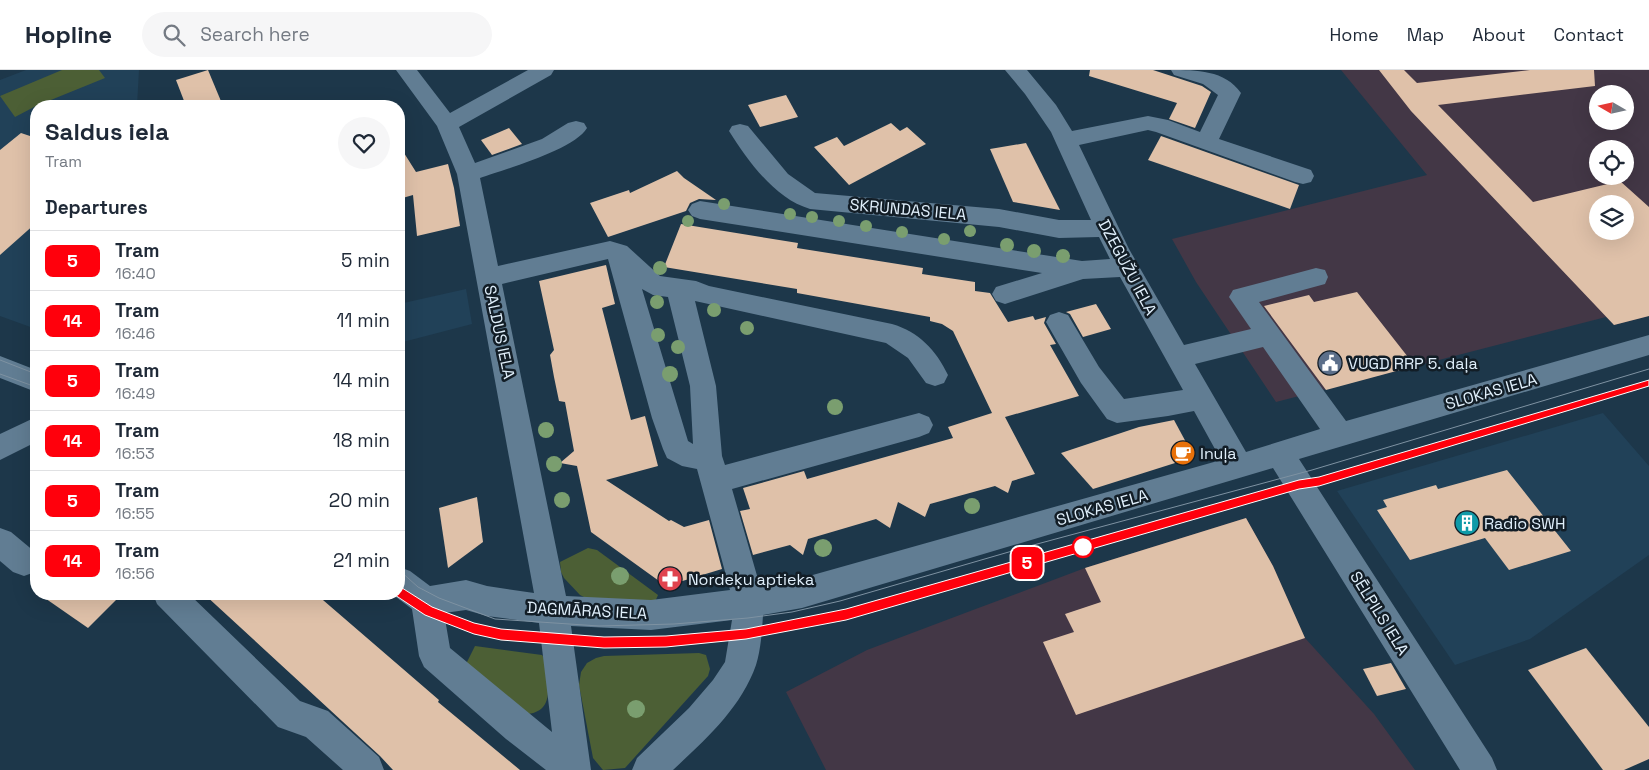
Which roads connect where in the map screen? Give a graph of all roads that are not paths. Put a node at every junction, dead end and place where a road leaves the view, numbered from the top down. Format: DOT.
graph roads {
  1 [pos="406,70"];
  2 [pos="544,70"];
  3 [pos="1015,70"];
  4 [pos="1181,70"];
  5 [pos="447,124"];
  6 [pos="576,128"];
  7 [pos="740,132"];
  8 [pos="1066,140"];
  9 [pos="1206,143"];
  10 [pos="468,174"];
  11 [pos="1303,176"];
  12 [pos="787,187"];
  13 [pos="700,210"];
  14 [pos="762,220"];
  15 [pos="1106,228"];
  16 [pos="998,257"];
  17 [pos="1127,267"];
  18 [pos="1082,270"];
  19 [pos="1316,277"];
  20 [pos="488,278"];
  21 [pos="655,290"];
  22 [pos="1059,322"];
  23 [pos="1268,335"];
  24 [pos="1649,345"];
  25 [pos="1178,358"];
  26 [pos="0,367"];
  27 [pos="936,375"];
  28 [pos="30,379"];
  29 [pos="1200,398"];
  30 [pos="920,425"];
  31 [pos="30,432"];
  32 [pos="1340,435"];
  33 [pos="0,448"];
  34 [pos="1281,455"];
  35 [pos="1239,467"];
  36 [pos="711,468"];
  37 [pos="0,542"];
  38 [pos="24,562"];
  39 [pos="405,586"];
  40 [pos="174,600"];
  41 [pos="426,601"];
  42 [pos="748,603"];
  43 [pos="554,610"];
  44 [pos="367,769"];
  45 [pos="574,769"];
  46 [pos="649,770"];
  47 [pos="1480,770"];
  1 -- 5 [label="street, SALDUS IELA"];
  2 -- 5 [label="street"];
  3 -- 8 [label="street, DZEGUŽU IELA"];
  4 -- 9 [label="street"];
  5 -- 10 [label="street, SALDUS IELA"];
  6 -- 10 [label="street"];
  7 -- 12 [label="street, SKRUNDAS IELA"];
  8 -- 9 [label="street"];
  8 -- 15 [label="street, DZEGUŽU IELA"];
  9 -- 11 [label="street"];
  10 -- 20 [label="street, SALDUS IELA"];
  12 -- 14 [label="street"];
  12 -- 15 [label="street, SKRUNDAS IELA"];
  13 -- 14 [label="street"];
  14 -- 16 [label="street"];
  15 -- 17 [label="street, DZEGUŽU IELA"];
  16 -- 18 [label="street"];
  16 -- 18 [label="street"];
  17 -- 18 [label="street"];
  17 -- 25 [label="street, DZEGUŽU IELA"];
  19 -- 23 [label="street"];
  20 -- 21 [label="street"];
  20 -- 43 [label="street, SALDUS IELA"];
  21 -- 27 [label="street"];
  21 -- 36 [label="street"];
  21 -- 36 [label="street"];
  22 -- 29 [label="street"];
  23 -- 25 [label="street"];
  23 -- 32 [label="street"];
  24 -- 32 [label="street, SLOKAS IELA"];
  25 -- 29 [label="street, DZEGUŽU IELA"];
  26 -- 28 [label="street"];
  29 -- 35 [label="street, DZEGUŽU IELA"];
  30 -- 36 [label="street"];
  31 -- 33 [label="street"];
  32 -- 34 [label="street, SLOKAS IELA"];
  34 -- 35 [label="street, SLOKAS IELA"];
  34 -- 47 [label="street, SĒLPILS IELA"];
  35 -- 42 [label="street, SLOKAS IELA"];
  36 -- 42 [label="street"];
  37 -- 38 [label="street"];
  39 -- 41 [label="street"];
  40 -- 44 [label="street"];
  41 -- 43 [label="street, DAGMĀRAS IELA"];
  41 -- 45 [label="street"];
  42 -- 43 [label="street, DAGMĀRAS IELA"];
  42 -- 46 [label="street"];
  43 -- 45 [label="street, SALDUS IELA"];
}
